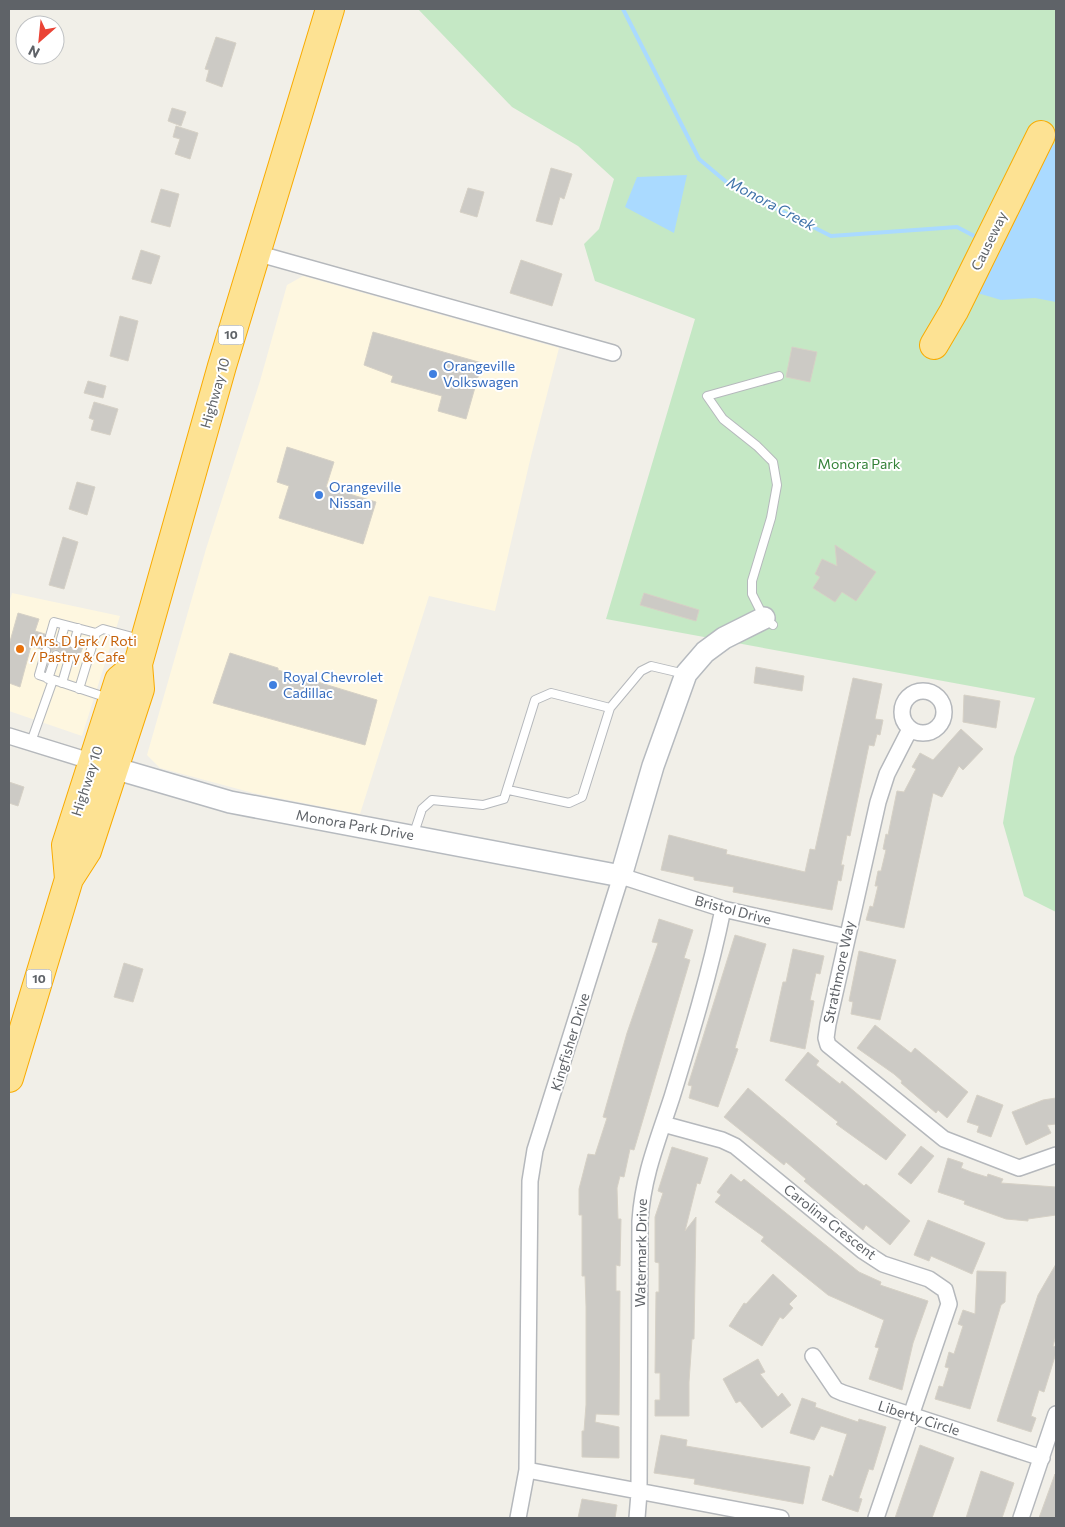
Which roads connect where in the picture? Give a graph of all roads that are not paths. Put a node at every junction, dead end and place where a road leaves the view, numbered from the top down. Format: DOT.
graph roads {
  1 [pos="330,9"];
  2 [pos="1041,135"];
  3 [pos="256,253"];
  4 [pos="934,345"];
  5 [pos="613,353"];
  6 [pos="779,376"];
  7 [pos="769,622"];
  8 [pos="65,625"];
  9 [pos="78,628"];
  10 [pos="96,633"];
  11 [pos="50,636"];
  12 [pos="61,639"];
  13 [pos="74,644"];
  14 [pos="46,651"];
  15 [pos="141,652"];
  16 [pos="56,655"];
  17 [pos="69,659"];
  18 [pos="686,674"];
  19 [pos="50,679"];
  20 [pos="62,683"];
  21 [pos="80,689"];
  22 [pos="112,699"];
  23 [pos="610,708"];
  24 [pos="910,729"];
  25 [pos="9,736"];
  26 [pos="31,742"];
  27 [pos="104,765"];
  28 [pos="508,790"];
  29 [pos="413,836"];
  30 [pos="621,876"];
  31 [pos="724,910"];
  32 [pos="847,937"];
  33 [pos="9,1078"];
  34 [pos="663,1124"];
  35 [pos="1056,1155"];
  36 [pos="813,1356"];
  37 [pos="1056,1414"];
  38 [pos="913,1416"];
  39 [pos="1042,1458"];
  40 [pos="527,1470"];
  41 [pos="640,1493"];
  42 [pos="518,1518"];
  43 [pos="637,1518"];
  44 [pos="781,1518"];
  45 [pos="876,1518"];
  46 [pos="1021,1518"];
  1 -- 3 [label="highway, Highway 10 / 10"];
  2 -- 4 [label="highway, Causeway"];
  3 -- 5 [label="street"];
  3 -- 15 [label="highway, Highway 10 / 10"];
  6 -- 7 [label="lane"];
  7 -- 18 [label="street, Kingfisher Drive"];
  8 -- 9 [label="lane"];
  8 -- 11 [label="lane"];
  8 -- 12 [label="lane"];
  9 -- 10 [label="lane"];
  9 -- 13 [label="lane"];
  10 -- 15 [label="lane"];
  10 -- 21 [label="lane"];
  14 -- 19 [label="lane"];
  15 -- 22 [label="highway, Highway 10 / 10"];
  15 -- 27 [label="highway, Highway 10 / 10"];
  16 -- 19 [label="lane"];
  17 -- 20 [label="lane"];
  18 -- 23 [label="lane"];
  18 -- 30 [label="street, Kingfisher Drive"];
  19 -- 20 [label="lane"];
  19 -- 26 [label="lane"];
  20 -- 21 [label="lane"];
  21 -- 22 [label="lane"];
  22 -- 27 [label="highway, Highway 10 / 10"];
  23 -- 28 [label="lane"];
  23 -- 28 [label="lane"];
  24 -- 32 [label="street, Strathmore Way"];
  25 -- 26 [label="street"];
  26 -- 27 [label="street"];
  27 -- 29 [label="street, Monora Park Drive"];
  27 -- 33 [label="highway, Highway 10 / 10"];
  28 -- 29 [label="lane"];
  29 -- 30 [label="street, Monora Park Drive"];
  30 -- 31 [label="street, Bristol Drive"];
  30 -- 40 [label="street, Kingfisher Drive"];
  31 -- 32 [label="street, Bristol Drive"];
  31 -- 34 [label="street, Watermark Drive"];
  32 -- 35 [label="street, Strathmore Way"];
  34 -- 38 [label="street, Carolina Crescent"];
  34 -- 41 [label="street, Watermark Drive"];
  36 -- 38 [label="street, Liberty Circle"];
  37 -- 39 [label="street"];
  38 -- 39 [label="street, Liberty Circle"];
  38 -- 45 [label="street, Carolina Crescent"];
  39 -- 46 [label="street"];
  40 -- 41 [label="street"];
  40 -- 42 [label="street, Kingfisher Drive"];
  41 -- 43 [label="street, Watermark Drive"];
  41 -- 44 [label="street"];
}
